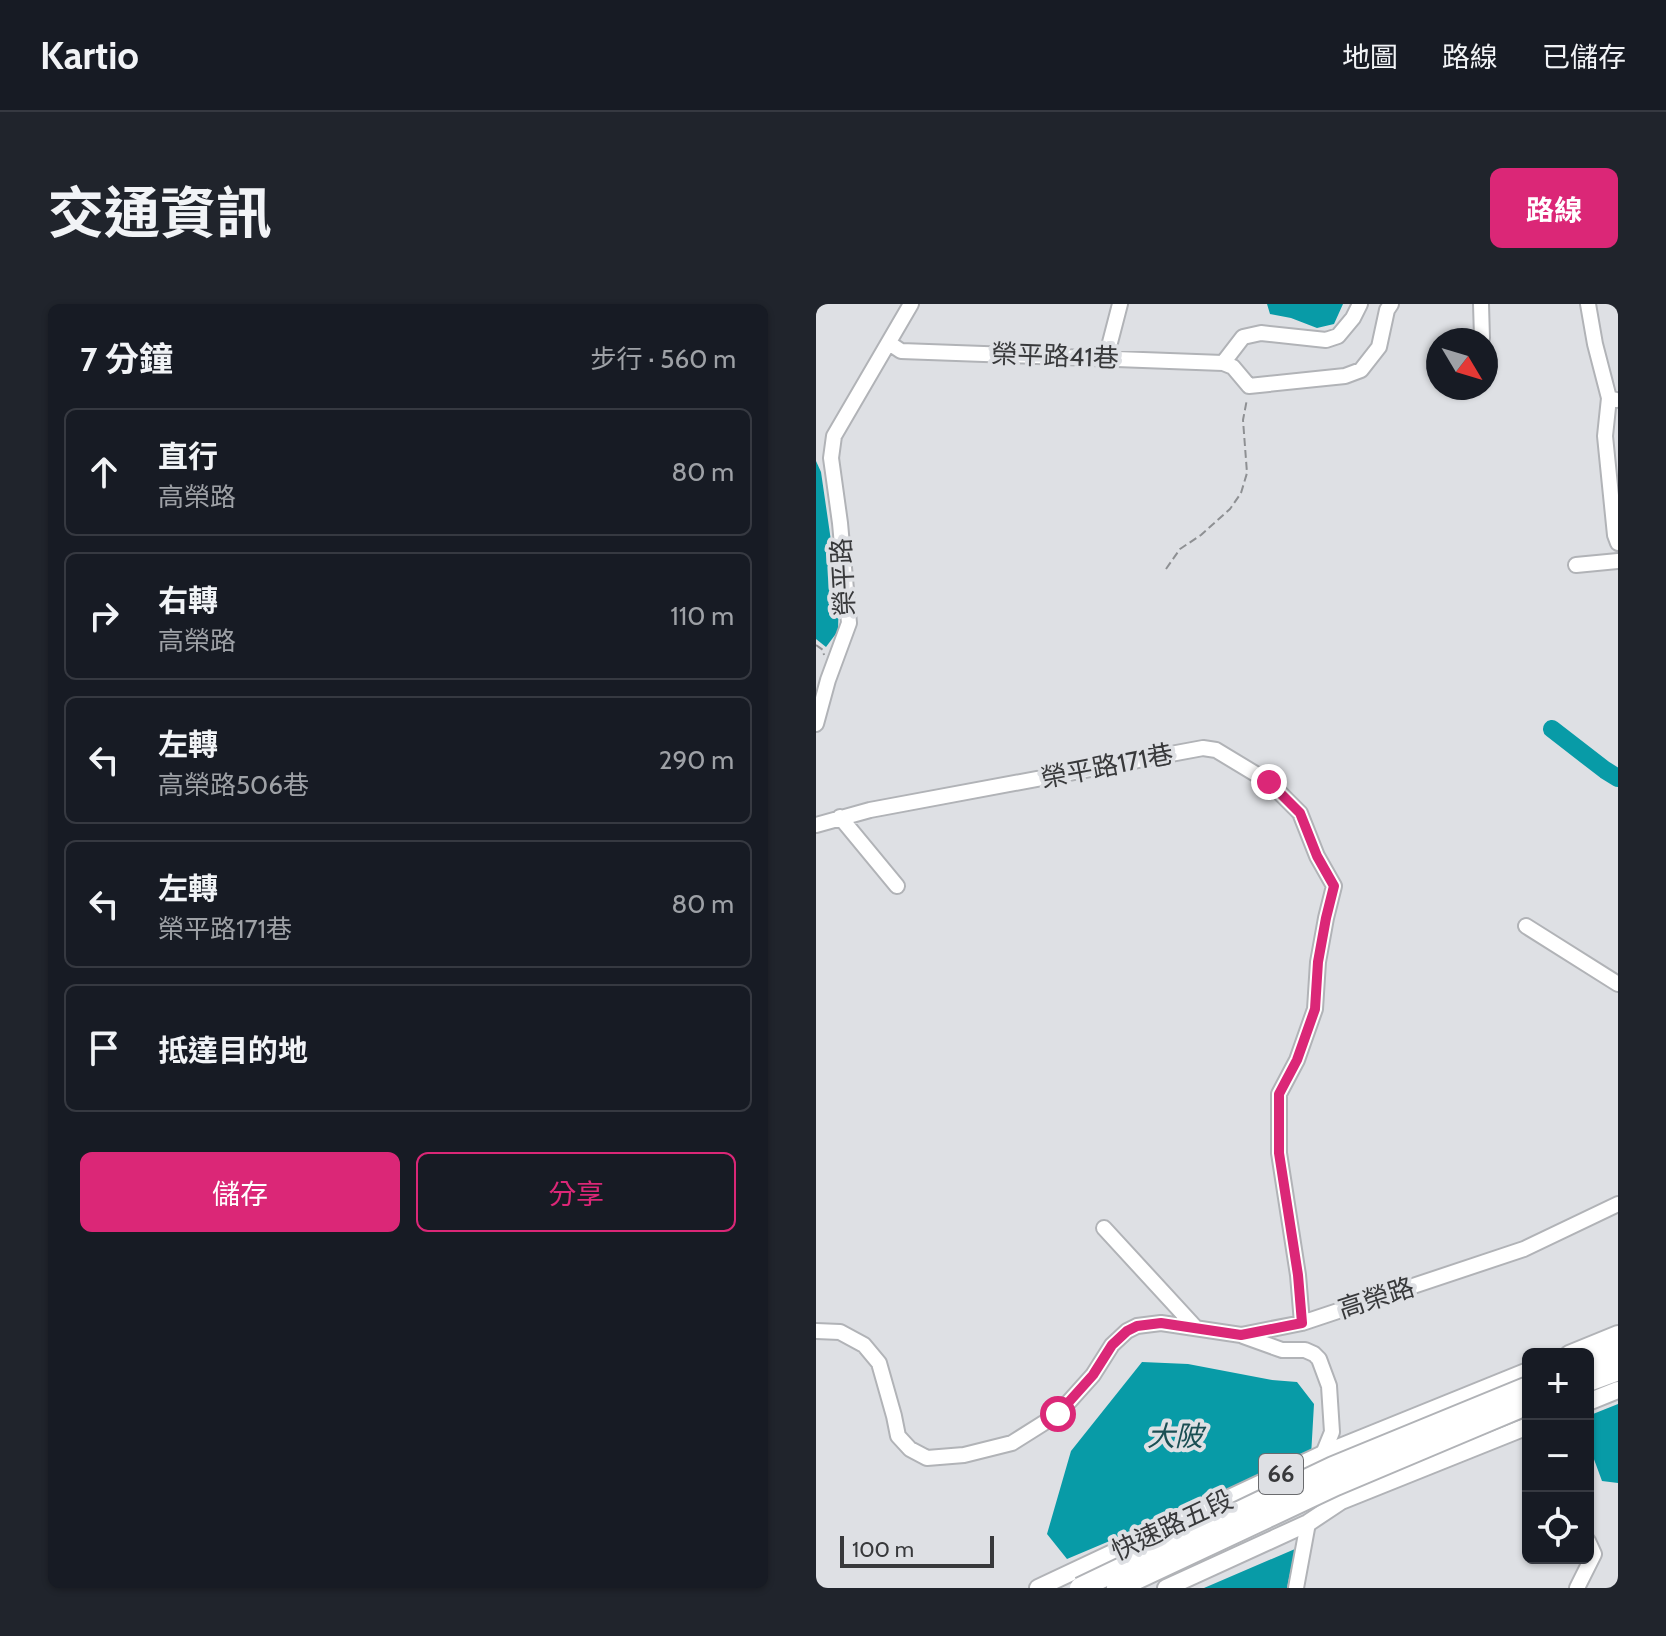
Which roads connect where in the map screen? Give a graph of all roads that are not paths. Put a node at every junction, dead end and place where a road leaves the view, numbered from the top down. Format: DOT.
graph roads {
  1 [pos="911,304"];
  2 [pos="1120,304"];
  3 [pos="1360,304"];
  4 [pos="1391,304"];
  5 [pos="1481,304"];
  6 [pos="1588,304"];
  7 [pos="1482,328"];
  8 [pos="889,343"];
  9 [pos="1106,358"];
  10 [pos="1223,363"];
  11 [pos="1613,400"];
  12 [pos="1618,543"];
  13 [pos="1618,561"];
  14 [pos="1576,565"];
  15 [pos="816,724"];
  16 [pos="840,817"];
  17 [pos="816,825"];
  18 [pos="897,886"];
  19 [pos="1526,926"];
  20 [pos="1618,984"];
  21 [pos="1618,1204"];
  22 [pos="1104,1228"];
  23 [pos="1302,1323"];
  24 [pos="1196,1328"];
  25 [pos="816,1331"];
  26 [pos="1618,1334"];
  27 [pos="1241,1335"];
  28 [pos="1584,1348"];
  29 [pos="1618,1352"];
  30 [pos="1594,1362"];
  31 [pos="1618,1370"];
  32 [pos="1522,1373"];
  33 [pos="1594,1379"];
  34 [pos="1522,1389"];
  35 [pos="1618,1390"];
  36 [pos="1594,1400"];
  37 [pos="1522,1407"];
  38 [pos="1522,1428"];
  39 [pos="1323,1454"];
  40 [pos="1308,1523"];
  41 [pos="1589,1564"];
  42 [pos="1038,1588"];
  43 [pos="1080,1588"];
  44 [pos="1117,1588"];
  45 [pos="1166,1588"];
  46 [pos="1296,1588"];
  47 [pos="1577,1588"];
  1 -- 8 [label="street, 榮平路"];
  2 -- 9 [label="street"];
  3 -- 10 [label="street"];
  4 -- 10 [label="street"];
  5 -- 7 [label="street"];
  6 -- 11 [label="street"];
  8 -- 9 [label="street, 榮平路41巷"];
  8 -- 15 [label="street, 榮平路"];
  9 -- 10 [label="street, 榮平路41巷"];
  11 -- 12 [label="street"];
  13 -- 14 [label="street"];
  16 -- 17 [label="street, 榮平路171巷"];
  16 -- 18 [label="street"];
  16 -- 23 [label="street, 榮平路171巷"];
  19 -- 20 [label="street"];
  21 -- 23 [label="street, 高榮路"];
  22 -- 24 [label="street"];
  23 -- 27 [label="street, 高榮路"];
  24 -- 25 [label="street, 高榮路"];
  24 -- 27 [label="street, 高榮路"];
  26 -- 28 [label="main road"];
  27 -- 39 [label="street"];
  29 -- 30 [label="highway"];
  31 -- 33 [label="highway"];
  32 -- 39 [label="main road, 快速路五段 / 66"];
  34 -- 43 [label="highway, 66, bridge"];
  35 -- 36 [label="main road"];
  37 -- 44 [label="highway, 66, bridge"];
  38 -- 40 [label="main road, 快速路五段 / 66"];
  39 -- 42 [label="main road, 快速路五段 / 66"];
  40 -- 45 [label="main road, 快速路五段 / 66"];
  40 -- 46 [label="street"];
  41 -- 47 [label="street"];
}
